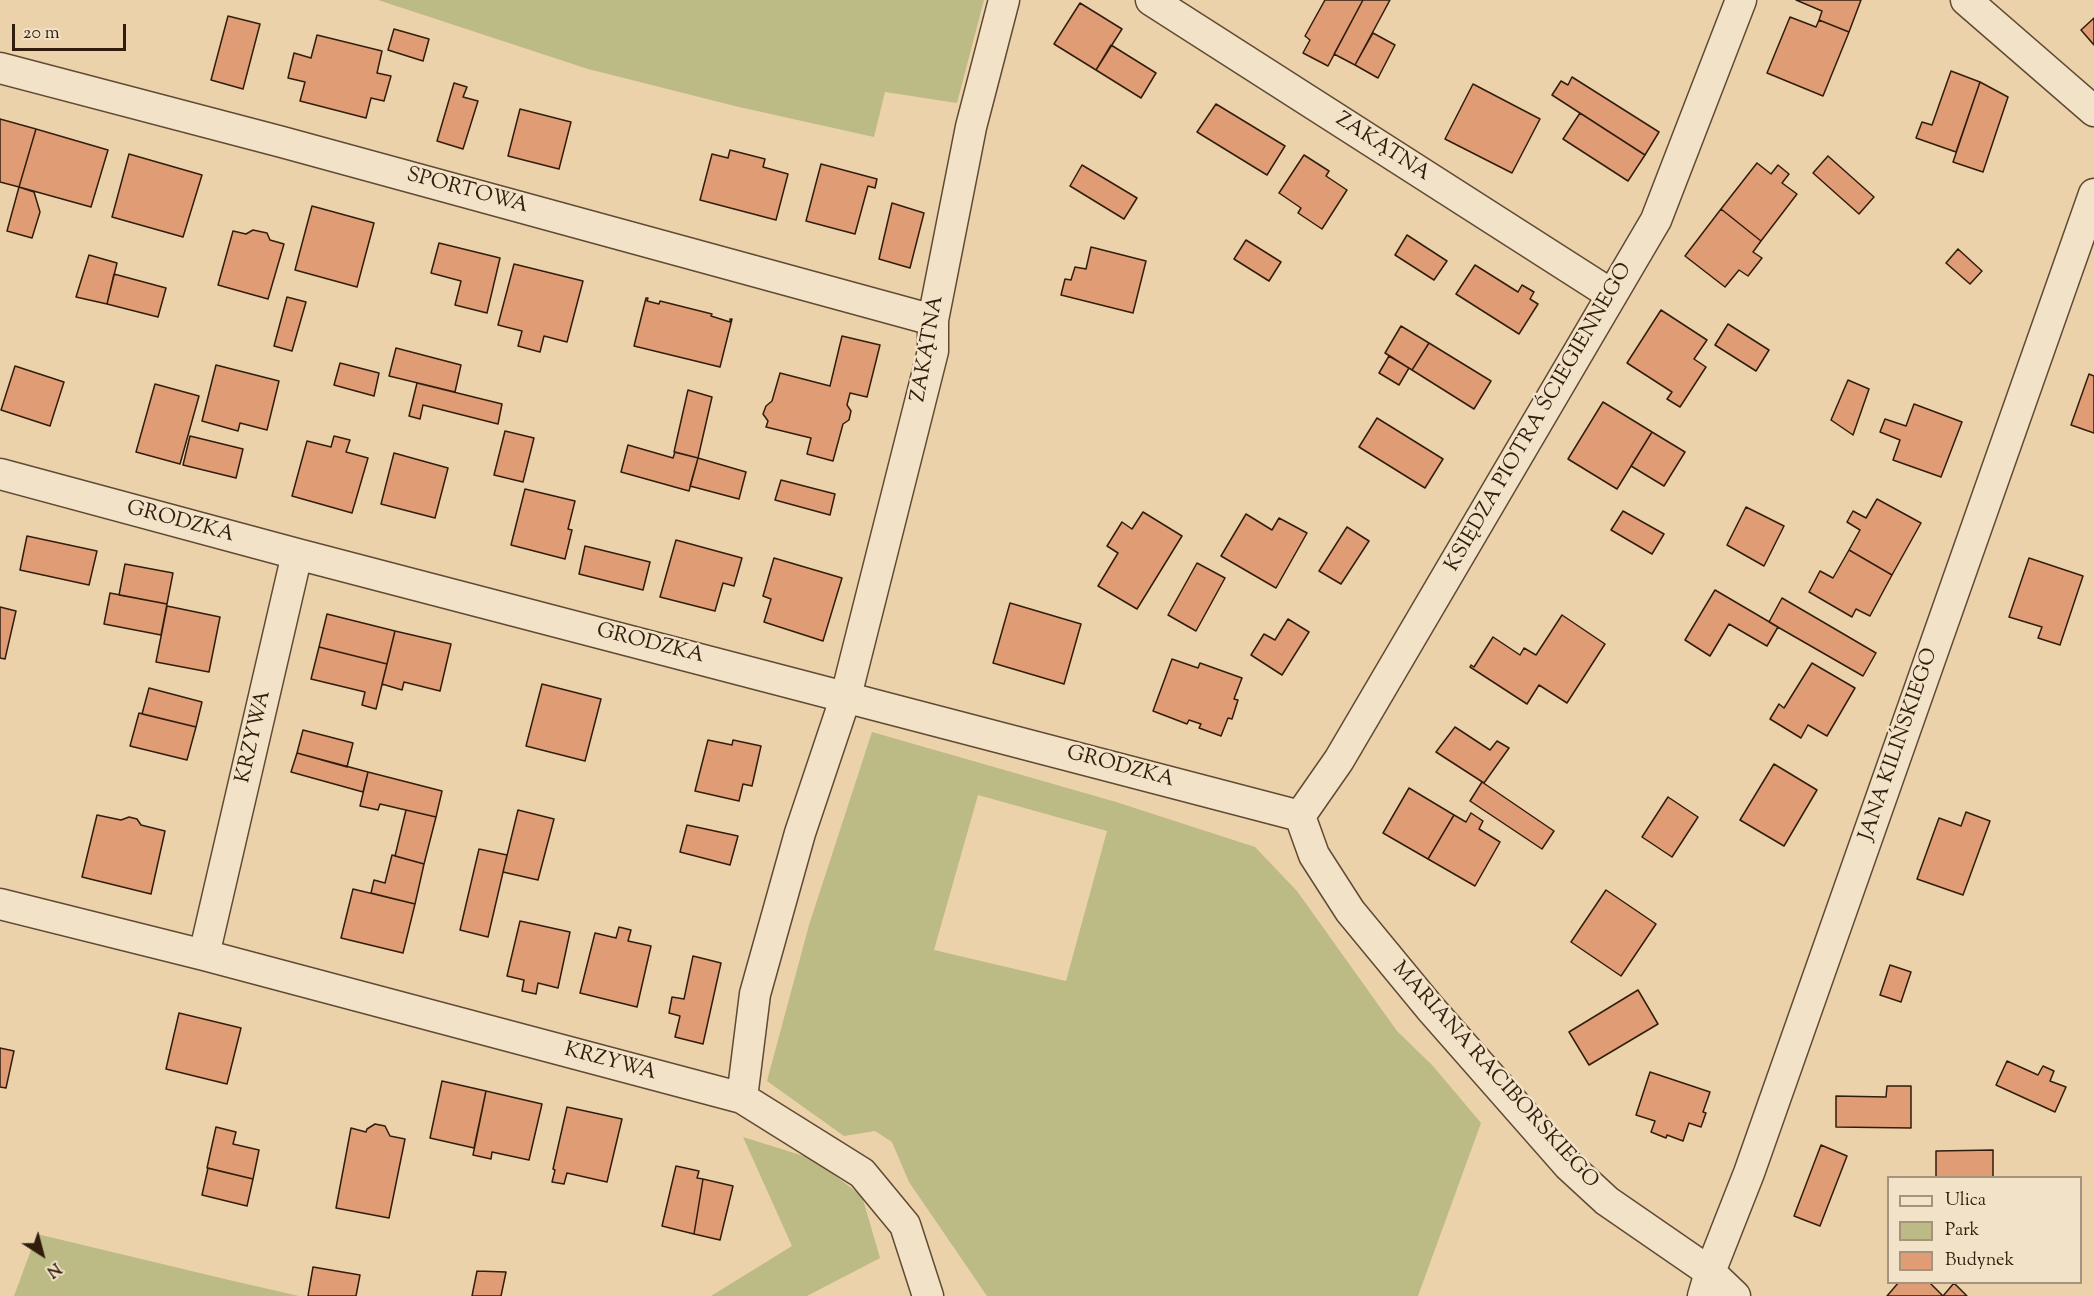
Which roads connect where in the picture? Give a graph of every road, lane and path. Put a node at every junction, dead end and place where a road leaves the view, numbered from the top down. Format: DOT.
graph roads {
  1 [pos="1004,0"];
  2 [pos="1151,0"];
  3 [pos="1741,0"];
  4 [pos="1966,0"];
  5 [pos="0,68"];
  6 [pos="2094,111"];
  7 [pos="2094,194"];
  8 [pos="1612,295"];
  9 [pos="933,320"];
  10 [pos="0,474"];
  11 [pos="297,554"];
  12 [pos="846,696"];
  13 [pos="1300,816"];
  14 [pos="0,904"];
  15 [pos="204,955"];
  16 [pos="742,1098"];
  17 [pos="1707,1284"];
  18 [pos="928,1296"];
  19 [pos="1735,1296"];
  1 -- 9 [label="street, ZAKĄTNA"];
  2 -- 8 [label="street, ZAKĄTNA"];
  3 -- 8 [label="street, KSIĘDZA PIOTRA ŚCIEGIENNEGO"];
  4 -- 6 [label="street"];
  5 -- 9 [label="street, SPORTOWA"];
  7 -- 17 [label="street, JANA KILIŃSKIEGO"];
  8 -- 13 [label="street, KSIĘDZA PIOTRA ŚCIEGIENNEGO"];
  9 -- 12 [label="street, ZAKĄTNA"];
  10 -- 11 [label="street, GRODZKA"];
  11 -- 12 [label="street, GRODZKA"];
  11 -- 15 [label="street, KRZYWA"];
  12 -- 13 [label="street, GRODZKA"];
  12 -- 16 [label="street, ZAKĄTNA"];
  13 -- 17 [label="street, MARIANA RACIBORSKIEGO"];
  14 -- 15 [label="street, KRZYWA"];
  15 -- 16 [label="street, KRZYWA"];
  16 -- 18 [label="street, KRZYWA"];
  17 -- 19 [label="street, MARIANA RACIBORSKIEGO"];
}
